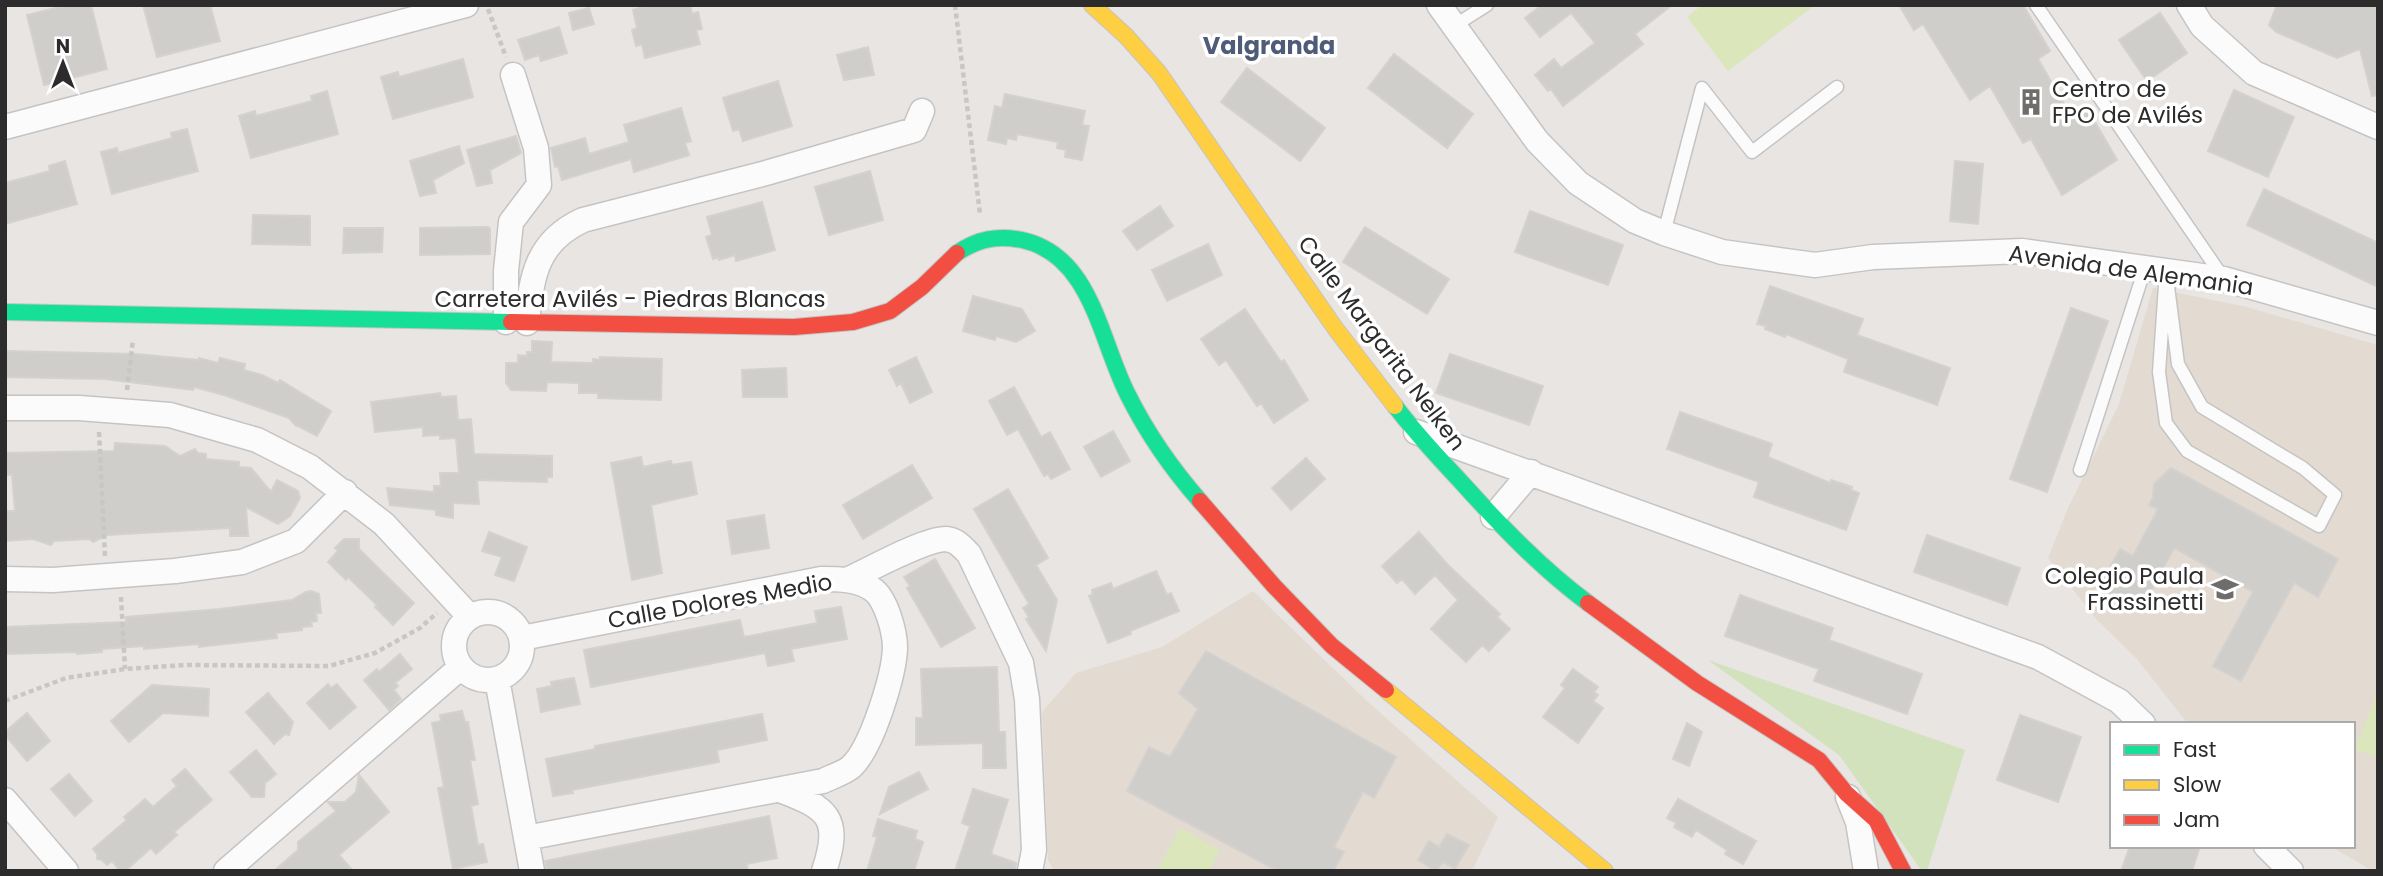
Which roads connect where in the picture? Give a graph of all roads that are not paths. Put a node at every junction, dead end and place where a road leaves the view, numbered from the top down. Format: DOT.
graph roads {
  1 [pos="466,5"];
  2 [pos="1092,5"];
  3 [pos="1439,5"];
  4 [pos="1487,5"];
  5 [pos="2036,5"];
  6 [pos="2189,5"];
  7 [pos="1454,26"];
  8 [pos="513,75"];
  9 [pos="1837,87"];
  10 [pos="922,111"];
  11 [pos="5,127"];
  12 [pos="2378,127"];
  13 [pos="1664,233"];
  14 [pos="2156,270"];
  15 [pos="2224,279"];
  16 [pos="5,312"];
  17 [pos="516,323"];
  18 [pos="2378,323"];
  19 [pos="5,408"];
  20 [pos="1414,431"];
  21 [pos="2080,470"];
  22 [pos="1531,472"];
  23 [pos="345,492"];
  24 [pos="1493,517"];
  25 [pos="5,579"];
  26 [pos="849,579"];
  27 [pos="462,608"];
  28 [pos="522,638"];
  29 [pos="461,667"];
  30 [pos="497,679"];
  31 [pos="2141,722"];
  32 [pos="779,790"];
  33 [pos="1846,793"];
  34 [pos="5,800"];
  35 [pos="526,838"];
  36 [pos="2268,848"];
  37 [pos="1862,865"];
  38 [pos="66,871"];
  39 [pos="226,871"];
  40 [pos="532,871"];
  41 [pos="824,871"];
  42 [pos="1030,871"];
  43 [pos="1605,871"];
  44 [pos="1903,871"];
  45 [pos="2291,871"];
  1 -- 11 [label="street"];
  2 -- 20 [label="street, Calle Margarita Nelken"];
  3 -- 7 [label="street, Avenida de Alemania"];
  4 -- 7 [label="lane"];
  5 -- 15 [label="lane"];
  6 -- 12 [label="street"];
  7 -- 13 [label="street, Avenida de Alemania"];
  8 -- 17 [label="street"];
  9 -- 13 [label="lane"];
  10 -- 17 [label="street"];
  13 -- 14 [label="street, Avenida de Alemania"];
  14 -- 14 [label="lane"];
  14 -- 15 [label="street, Avenida de Alemania"];
  14 -- 21 [label="lane"];
  15 -- 18 [label="street, Avenida de Alemania"];
  16 -- 17 [label="street, Carretera Avilés - Piedras Blancas"];
  17 -- 43 [label="street, Carretera Avilés - Piedras Blancas"];
  19 -- 23 [label="street"];
  20 -- 22 [label="street"];
  20 -- 24 [label="street, Calle Margarita Nelken"];
  22 -- 24 [label="street"];
  22 -- 31 [label="street"];
  23 -- 25 [label="street"];
  23 -- 27 [label="street"];
  24 -- 33 [label="street, Calle Margarita Nelken"];
  26 -- 28 [label="street, Calle Dolores Medio"];
  26 -- 32 [label="street, Calle Dolores Medio"];
  26 -- 42 [label="street"];
  27 -- 28 [label="street"];
  27 -- 29 [label="street"];
  28 -- 30 [label="street"];
  29 -- 30 [label="street"];
  29 -- 39 [label="street"];
  30 -- 35 [label="street"];
  32 -- 35 [label="street, Calle Dolores Medio"];
  32 -- 41 [label="street"];
  33 -- 37 [label="street"];
  33 -- 44 [label="street, Calle Margarita Nelken"];
  34 -- 38 [label="street"];
  35 -- 40 [label="street"];
  36 -- 45 [label="street"];
}
